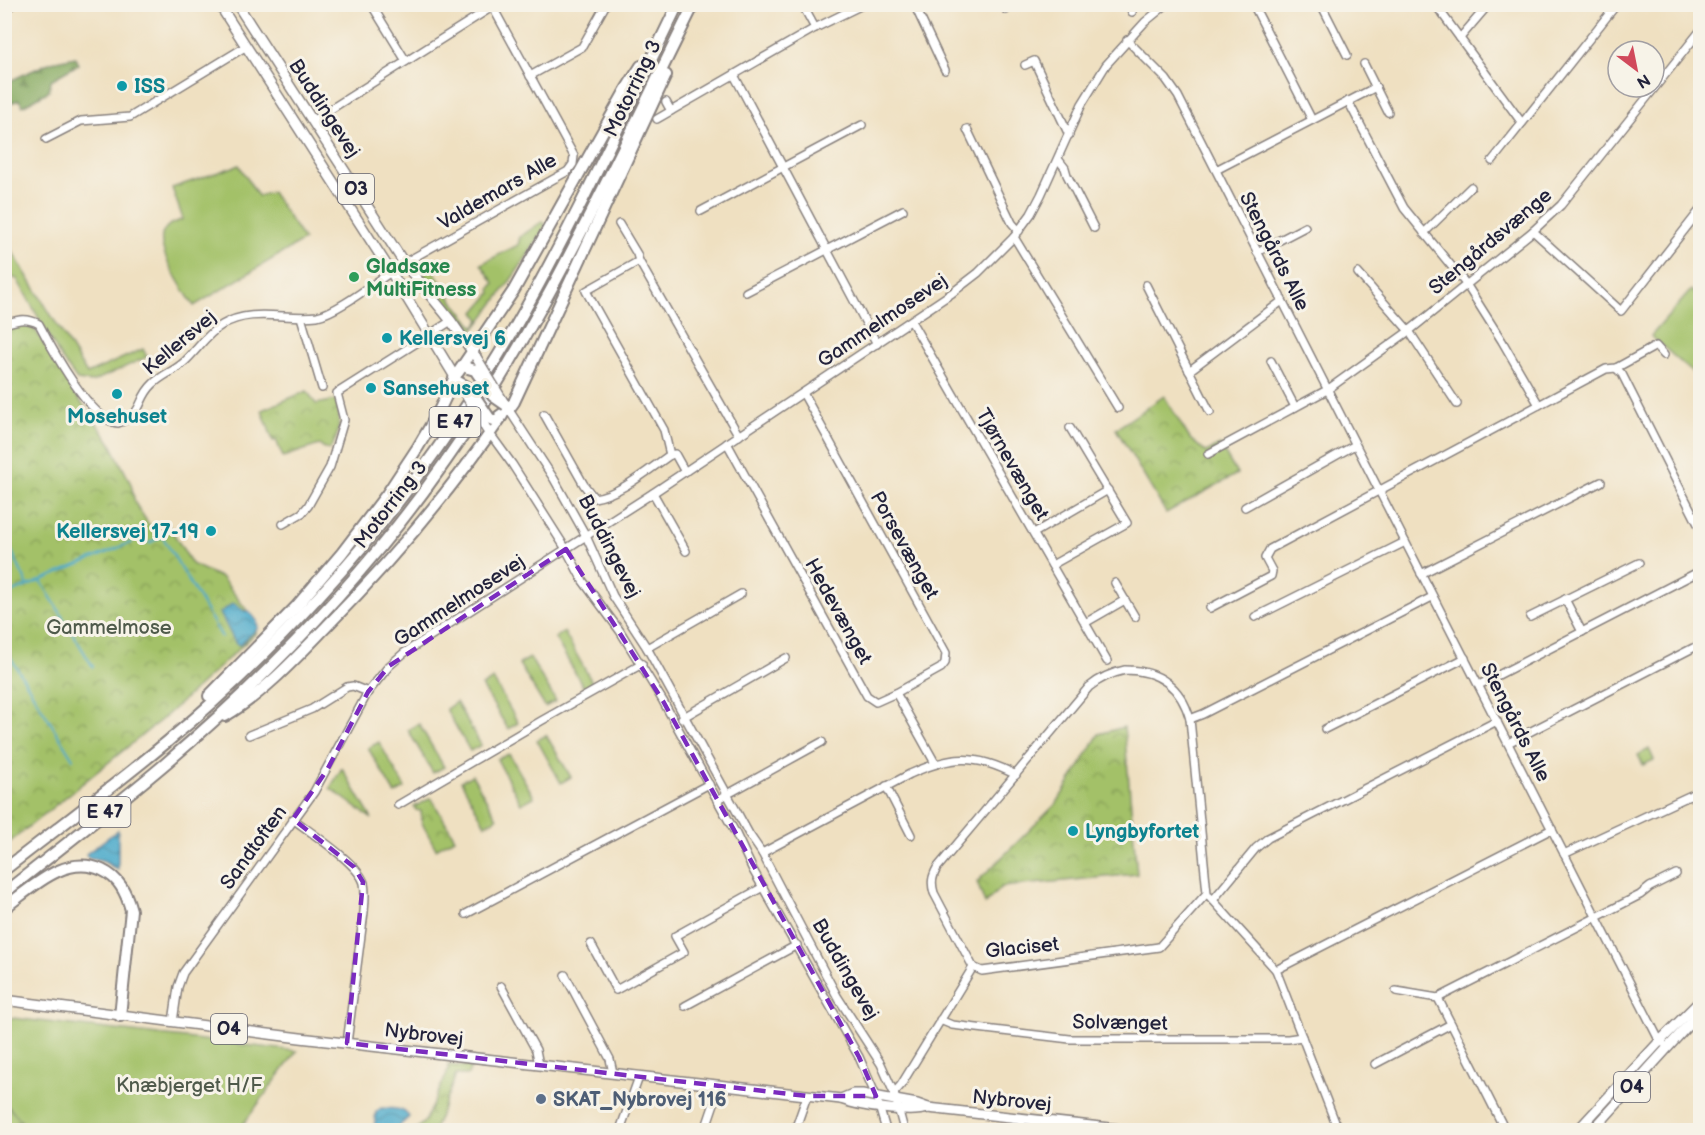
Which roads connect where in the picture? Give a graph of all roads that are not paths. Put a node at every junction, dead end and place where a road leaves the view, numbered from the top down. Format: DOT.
graph roads {
  1 [pos="14,4"];
  2 [pos="219,4"];
  3 [pos="237,4"];
  4 [pos="371,4"];
  5 [pos="606,4"];
  6 [pos="678,4"];
  7 [pos="694,4"];
  8 [pos="802,4"];
  9 [pos="864,4"];
  10 [pos="914,4"];
  11 [pos="1253,4"];
  12 [pos="1321,4"];
  13 [pos="1435,4"];
  14 [pos="1489,4"];
  15 [pos="1617,4"];
  16 [pos="1163,5"];
  17 [pos="491,6"];
  18 [pos="4,9"];
  19 [pos="688,16"];
  20 [pos="815,28"];
  21 [pos="1701,31"];
  22 [pos="663,34"];
  23 [pos="1460,38"];
  24 [pos="1127,40"];
  25 [pos="245,47"];
  26 [pos="1347,55"];
  27 [pos="406,61"];
  28 [pos="1364,64"];
  29 [pos="1025,65"];
  30 [pos="945,70"];
  31 [pos="734,75"];
  32 [pos="530,76"];
  33 [pos="1376,87"];
  34 [pos="1348,101"];
  35 [pos="666,102"];
  36 [pos="671,111"];
  37 [pos="1389,112"];
  38 [pos="657,119"];
  39 [pos="1312,120"];
  40 [pos="312,121"];
  41 [pos="1522,123"];
  42 [pos="862,124"];
  43 [pos="967,129"];
  44 [pos="1069,135"];
  45 [pos="46,139"];
  46 [pos="1058,159"];
  47 [pos="1492,161"];
  48 [pos="782,167"];
  49 [pos="1216,170"];
  50 [pos="1471,187"];
  51 [pos="903,210"];
  52 [pos="1701,210"];
  53 [pos="701,211"];
  54 [pos="619,224"];
  55 [pos="1305,226"];
  56 [pos="1094,228"];
  57 [pos="1533,231"];
  58 [pos="1424,233"];
  59 [pos="1017,234"];
  60 [pos="826,250"];
  61 [pos="1257,252"];
  62 [pos="639,261"];
  63 [pos="404,263"];
  64 [pos="391,272"];
  65 [pos="1358,273"];
  66 [pos="1466,284"];
  67 [pos="1146,285"];
  68 [pos="746,292"];
  69 [pos="1282,301"];
  70 [pos="301,317"];
  71 [pos="450,321"];
  72 [pos="911,321"];
  73 [pos="4,324"];
  74 [pos="1409,331"];
  75 [pos="430,335"];
  76 [pos="877,344"];
  77 [pos="473,354"];
  78 [pos="1664,355"];
  79 [pos="1271,361"];
  80 [pos="1616,368"];
  81 [pos="1189,371"];
  82 [pos="456,380"];
  83 [pos="322,388"];
  84 [pos="1327,390"];
  85 [pos="803,393"];
  86 [pos="1457,404"];
  87 [pos="1539,405"];
  88 [pos="1118,408"];
  89 [pos="1295,408"];
  90 [pos="503,412"];
  91 [pos="1210,412"];
  92 [pos="544,414"];
  93 [pos="1070,428"];
  94 [pos="488,432"];
  95 [pos="739,436"];
  96 [pos="727,444"];
  97 [pos="1355,445"];
  98 [pos="1208,454"];
  99 [pos="670,455"];
  100 [pos="685,472"];
  101 [pos="1601,482"];
  102 [pos="1378,489"];
  103 [pos="1108,490"];
  104 [pos="653,493"];
  105 [pos="1245,507"];
  106 [pos="283,524"];
  107 [pos="1701,528"];
  108 [pos="1034,533"];
  109 [pos="586,536"];
  110 [pos="1405,542"];
  111 [pos="566,549"];
  112 [pos="686,551"];
  113 [pos="1639,563"];
  114 [pos="1052,565"];
  115 [pos="1701,571"];
  116 [pos="1421,574"];
  117 [pos="1115,583"];
  118 [pos="741,594"];
  119 [pos="1432,597"];
  120 [pos="1565,599"];
  121 [pos="1125,600"];
  122 [pos="1210,608"];
  123 [pos="1135,616"];
  124 [pos="1255,617"];
  125 [pos="1530,617"];
  126 [pos="1085,623"];
  127 [pos="1582,632"];
  128 [pos="647,648"];
  129 [pos="1693,648"];
  130 [pos="786,658"];
  131 [pos="1465,658"];
  132 [pos="1107,661"];
  133 [pos="642,664"];
  134 [pos="1479,685"];
  135 [pos="368,692"];
  136 [pos="896,693"];
  137 [pos="684,717"];
  138 [pos="1190,719"];
  139 [pos="1497,721"];
  140 [pos="675,722"];
  141 [pos="205,729"];
  142 [pos="1325,729"];
  143 [pos="249,735"];
  144 [pos="167,742"];
  145 [pos="822,742"];
  146 [pos="1508,742"];
  147 [pos="935,763"];
  148 [pos="1016,775"];
  149 [pos="709,784"];
  150 [pos="886,786"];
  151 [pos="1701,791"];
  152 [pos="727,795"];
  153 [pos="717,800"];
  154 [pos="398,805"];
  155 [pos="293,819"];
  156 [pos="1552,829"];
  157 [pos="911,835"];
  158 [pos="762,853"];
  159 [pos="1564,854"];
  160 [pos="4,870"];
  161 [pos="1676,874"];
  162 [pos="763,887"];
  163 [pos="4,893"];
  164 [pos="1207,893"];
  165 [pos="1213,900"];
  166 [pos="4,908"];
  167 [pos="466,914"];
  168 [pos="1596,917"];
  169 [pos="591,944"];
  170 [pos="797,945"];
  171 [pos="973,967"];
  172 [pos="1276,970"];
  173 [pos="565,975"];
  174 [pos="501,986"];
  175 [pos="1396,991"];
  176 [pos="1437,998"];
  177 [pos="4,1000"];
  178 [pos="1701,1001"];
  179 [pos="685,1006"];
  180 [pos="1701,1011"];
  181 [pos="120,1016"];
  182 [pos="940,1020"];
  183 [pos="173,1022"];
  184 [pos="1451,1024"];
  185 [pos="1302,1037"];
  186 [pos="347,1043"];
  187 [pos="1664,1044"];
  188 [pos="1375,1064"];
  189 [pos="539,1065"];
  190 [pos="613,1073"];
  191 [pos="639,1077"];
  192 [pos="720,1086"];
  193 [pos="807,1096"];
  194 [pos="876,1096"];
  195 [pos="841,1099"];
  196 [pos="896,1101"];
  197 [pos="880,1106"];
  198 [pos="1022,1119"];
  199 [pos="620,1131"];
  200 [pos="705,1131"];
  201 [pos="795,1131"];
  202 [pos="886,1131"];
  203 [pos="904,1131"];
  204 [pos="1021,1131"];
  205 [pos="1128,1131"];
  206 [pos="1336,1131"];
  207 [pos="1505,1131"];
  208 [pos="1578,1131"];
  209 [pos="1593,1131"];
  1 -- 18 [label="street"];
  2 -- 25 [label="main road, Buddingevej / O3"];
  3 -- 40 [label="main road, Buddingevej / O3"];
  4 -- 27 [label="street"];
  5 -- 32 [label="street"];
  6 -- 22 [label="highway, Motorring 3 / E 47"];
  7 -- 19 [label="highway, Motorring 3 / E 47"];
  8 -- 20 [label="street"];
  9 -- 20 [label="street"];
  10 -- 30 [label="street"];
  11 -- 39 [label="street"];
  12 -- 26 [label="street"];
  13 -- 23 [label="street"];
  14 -- 23 [label="street"];
  15 -- 41 [label="street"];
  16 -- 24 [label="street, Gammelmosevej"];
  17 -- 27 [label="street"];
  17 -- 32 [label="street, Valdemars Alle"];
  19 -- 90 [label="highway"];
  19 -- 141 [label="highway, Motorring 3 / E 47"];
  20 -- 31 [label="street"];
  21 -- 57 [label="street, Stengårdsvænge"];
  22 -- 77 [label="highway"];
  22 -- 144 [label="highway, Motorring 3 / E 47"];
  23 -- 41 [label="street"];
  24 -- 44 [label="street, Gammelmosevej"];
  24 -- 49 [label="street, Stengårds Alle"];
  25 -- 45 [label="street"];
  25 -- 64 [label="main road, Buddingevej / O3"];
  27 -- 40 [label="street"];
  28 -- 33 [label="street"];
  29 -- 44 [label="street"];
  31 -- 36 [label="street"];
  31 -- 48 [label="street"];
  32 -- 63 [label="street, Valdemars Alle"];
  33 -- 34 [label="street"];
  33 -- 37 [label="street"];
  34 -- 39 [label="street"];
  34 -- 58 [label="street"];
  35 -- 36 [label="street"];
  36 -- 38 [label="street"];
  39 -- 49 [label="street"];
  40 -- 63 [label="main road, Buddingevej / O3"];
  41 -- 47 [label="street"];
  42 -- 48 [label="street"];
  43 -- 59 [label="street"];
  44 -- 46 [label="street, Gammelmosevej"];
  46 -- 56 [label="street"];
  46 -- 59 [label="street, Gammelmosevej"];
  48 -- 53 [label="street"];
  48 -- 60 [label="street"];
  49 -- 61 [label="street, Stengårds Alle"];
  50 -- 58 [label="street"];
  51 -- 60 [label="street"];
  52 -- 57 [label="street"];
  54 -- 62 [label="street"];
  55 -- 61 [label="street"];
  57 -- 66 [label="street, Stengårdsvænge"];
  58 -- 66 [label="street"];
  59 -- 72 [label="street, Gammelmosevej"];
  59 -- 88 [label="street"];
  60 -- 68 [label="street"];
  60 -- 76 [label="street"];
  61 -- 69 [label="street, Stengårds Alle"];
  62 -- 95 [label="street"];
  62 -- 99 [label="street"];
  63 -- 71 [label="main road, Buddingevej / O3"];
  64 -- 70 [label="street, Kellersvej"];
  64 -- 75 [label="main road, Buddingevej / O3"];
  65 -- 74 [label="street"];
  66 -- 74 [label="street, Stengårdsvænge"];
  66 -- 87 [label="street"];
  67 -- 81 [label="street"];
  69 -- 81 [label="street"];
  69 -- 84 [label="street, Stengårds Alle"];
  70 -- 73 [label="street, Kellersvej"];
  70 -- 83 [label="street"];
  71 -- 75 [label="street"];
  71 -- 77 [label="main road, Buddingevej / O3"];
  72 -- 76 [label="street, Gammelmosevej"];
  72 -- 108 [label="street, Tjørnevænget"];
  74 -- 84 [label="street, Stengårdsvænge"];
  74 -- 86 [label="street"];
  75 -- 82 [label="main road, Buddingevej / O3"];
  75 -- 106 [label="street"];
  76 -- 85 [label="street, Gammelmosevej"];
  77 -- 82 [label="highway"];
  77 -- 90 [label="main road, Buddingevej / O3, bridge"];
  78 -- 80 [label="street"];
  79 -- 89 [label="street"];
  80 -- 87 [label="street"];
  80 -- 107 [label="street"];
  81 -- 91 [label="street"];
  82 -- 90 [label="highway, bridge"];
  82 -- 90 [label="highway, bridge"];
  82 -- 94 [label="main road, Buddingevej / O3, bridge"];
  82 -- 144 [label="highway"];
  84 -- 89 [label="street, Stengårdsvænge"];
  84 -- 97 [label="street, Stengårds Alle"];
  85 -- 95 [label="street, Gammelmosevej"];
  85 -- 136 [label="street, Porsevænget"];
  87 -- 102 [label="street"];
  89 -- 98 [label="street, Stengårdsvænge"];
  90 -- 94 [label="highway"];
  90 -- 109 [label="street, Buddingevej"];
  92 -- 99 [label="street"];
  93 -- 103 [label="street"];
  94 -- 111 [label="street, Buddingevej"];
  94 -- 141 [label="highway"];
  95 -- 96 [label="street, Gammelmosevej"];
  96 -- 100 [label="street, Gammelmosevej"];
  96 -- 136 [label="street, Hedevænget"];
  97 -- 102 [label="street, Stengårds Alle"];
  97 -- 105 [label="street"];
  99 -- 100 [label="street"];
  100 -- 104 [label="street, Gammelmosevej"];
  101 -- 116 [label="street"];
  102 -- 110 [label="street, Stengårds Alle"];
  102 -- 122 [label="street"];
  103 -- 108 [label="street"];
  103 -- 114 [label="street"];
  104 -- 109 [label="street, Gammelmosevej"];
  104 -- 112 [label="street"];
  108 -- 114 [label="street, Tjørnevænget"];
  109 -- 111 [label="street, Gammelmosevej"];
  109 -- 128 [label="street, Buddingevej"];
  110 -- 116 [label="street, Stengårds Alle"];
  110 -- 124 [label="street"];
  111 -- 133 [label="street, Buddingevej"];
  111 -- 135 [label="street, Gammelmosevej"];
  113 -- 120 [label="street"];
  114 -- 126 [label="street, Tjørnevænget"];
  115 -- 127 [label="street"];
  116 -- 119 [label="street, Stengårds Alle"];
  117 -- 121 [label="street"];
  118 -- 128 [label="street"];
  119 -- 131 [label="street, Stengårds Alle"];
  119 -- 138 [label="street"];
  120 -- 125 [label="street"];
  120 -- 127 [label="street"];
  121 -- 123 [label="street"];
  121 -- 126 [label="street"];
  126 -- 132 [label="street, Tjørnevænget"];
  127 -- 134 [label="street"];
  128 -- 137 [label="street, Buddingevej"];
  129 -- 146 [label="street"];
  130 -- 137 [label="street"];
  131 -- 134 [label="street, Stengårds Alle"];
  131 -- 142 [label="street"];
  133 -- 140 [label="street, Buddingevej"];
  133 -- 154 [label="street"];
  134 -- 139 [label="street, Stengårds Alle"];
  135 -- 143 [label="street"];
  135 -- 155 [label="street, Sandtoften"];
  136 -- 147 [label="street"];
  137 -- 140 [label="street"];
  137 -- 152 [label="street, Buddingevej"];
  138 -- 148 [label="street, Glaciset"];
  138 -- 164 [label="street, Glaciset"];
  139 -- 146 [label="street, Stengårds Alle"];
  139 -- 165 [label="street"];
  140 -- 149 [label="street, Buddingevej"];
  141 -- 163 [label="highway, Motorring 3 / E 47"];
  144 -- 160 [label="highway, Motorring 3 / E 47"];
  145 -- 152 [label="street"];
  146 -- 156 [label="street, Stengårds Alle"];
  147 -- 148 [label="street"];
  147 -- 150 [label="street"];
  148 -- 171 [label="street, Glaciset"];
  149 -- 153 [label="street, Buddingevej"];
  149 -- 167 [label="street"];
  150 -- 157 [label="street"];
  150 -- 158 [label="street"];
  151 -- 159 [label="street"];
  152 -- 153 [label="street"];
  152 -- 158 [label="street, Buddingevej"];
  153 -- 162 [label="street, Buddingevej"];
  155 -- 183 [label="street, Sandtoften"];
  155 -- 186 [label="street"];
  156 -- 159 [label="street, Stengårds Alle"];
  156 -- 172 [label="street"];
  158 -- 196 [label="street, Buddingevej"];
  159 -- 168 [label="street, Stengårds Alle"];
  161 -- 168 [label="street"];
  162 -- 169 [label="street"];
  162 -- 170 [label="street, Buddingevej"];
  164 -- 165 [label="street"];
  164 -- 171 [label="street, Glaciset"];
  165 -- 172 [label="street"];
  166 -- 181 [label="highway"];
  168 -- 176 [label="street"];
  168 -- 187 [label="street, Stengårds Alle"];
  170 -- 179 [label="street"];
  170 -- 194 [label="street, Buddingevej"];
  171 -- 182 [label="street"];
  172 -- 185 [label="street"];
  173 -- 190 [label="street"];
  174 -- 189 [label="street"];
  175 -- 176 [label="street"];
  176 -- 184 [label="street"];
  177 -- 181 [label="main road, Nybrovej / O4"];
  178 -- 187 [label="main road, O4"];
  180 -- 187 [label="main road, O4"];
  181 -- 183 [label="main road, Nybrovej / O4"];
  182 -- 185 [label="street, Solvænget"];
  182 -- 196 [label="street"];
  183 -- 186 [label="main road, Nybrovej / O4"];
  184 -- 188 [label="street"];
  184 -- 207 [label="street"];
  185 -- 206 [label="street"];
  186 -- 189 [label="main road, Nybrovej / O4"];
  187 -- 208 [label="main road, O4"];
  187 -- 209 [label="main road, O4"];
  189 -- 190 [label="main road, Nybrovej / O4"];
  190 -- 191 [label="main road, Nybrovej / O4"];
  191 -- 192 [label="main road, Nybrovej / O4"];
  191 -- 199 [label="street"];
  192 -- 193 [label="main road, Nybrovej / O4"];
  192 -- 200 [label="street"];
  193 -- 195 [label="main road, Nybrovej / O4"];
  193 -- 201 [label="street"];
  194 -- 195 [label="main road, Nybrovej / O4"];
  194 -- 196 [label="main road, Nybrovej / O4"];
  194 -- 197 [label="street, Buddingevej"];
  195 -- 197 [label="main road, Nybrovej / O4"];
  196 -- 197 [label="main road, Nybrovej / O4"];
  196 -- 198 [label="main road, Nybrovej / O4"];
  196 -- 203 [label="street, Buddingevej"];
  197 -- 202 [label="street, Buddingevej"];
  198 -- 204 [label="street"];
  198 -- 205 [label="main road, Nybrovej / O4"];
}
